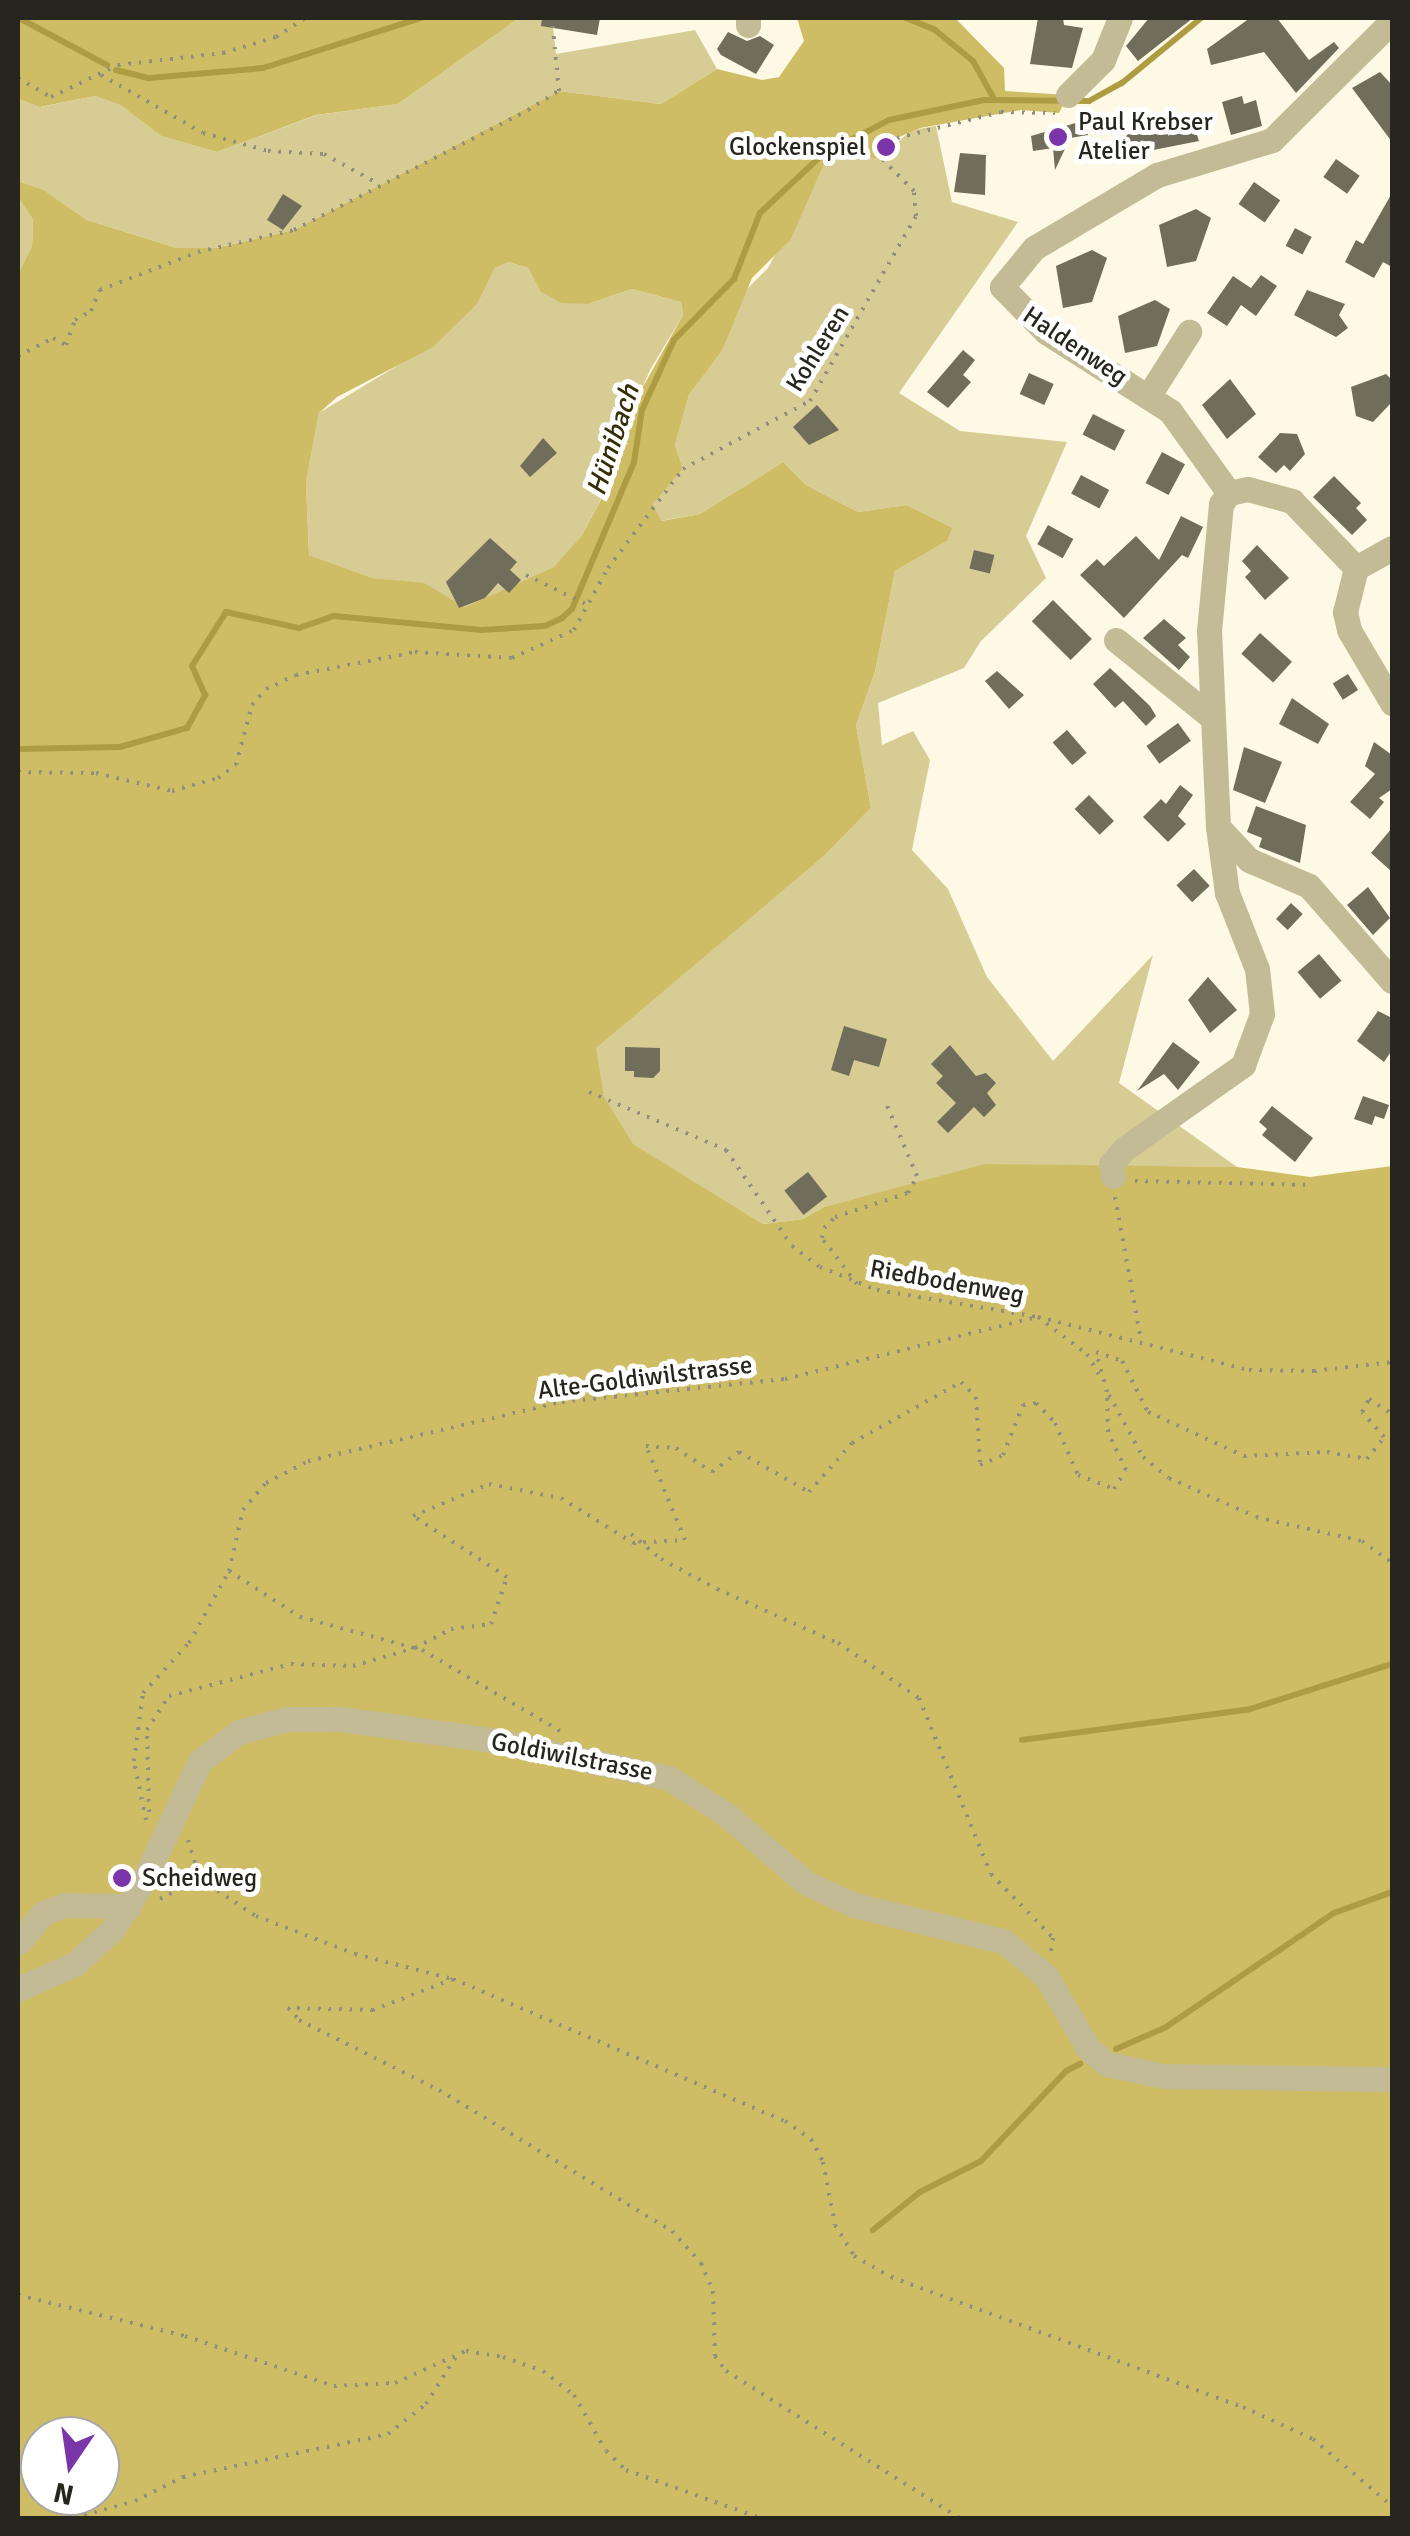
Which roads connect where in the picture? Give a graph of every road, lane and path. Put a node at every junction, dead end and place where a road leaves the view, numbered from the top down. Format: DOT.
graph roads {
  1 [pos="305,18"];
  2 [pos="552,18"];
  3 [pos="1120,18"];
  4 [pos="1390,27"];
  5 [pos="99,74"];
  6 [pos="18,78"];
  7 [pos="1063,104"];
  8 [pos="379,184"];
  9 [pos="1190,332"];
  10 [pos="18,356"];
  11 [pos="1149,395"];
  12 [pos="1229,493"];
  13 [pos="1392,548"];
  14 [pos="1356,568"];
  15 [pos="526,576"];
  16 [pos="586,604"];
  17 [pos="1116,640"];
  18 [pos="1392,703"];
  19 [pos="1209,715"];
  20 [pos="18,772"];
  21 [pos="1218,827"];
  22 [pos="1392,982"];
  23 [pos="589,1092"];
  24 [pos="885,1101"];
  25 [pos="1112,1176"];
  26 [pos="1311,1185"];
  27 [pos="856,1284"];
  28 [pos="1038,1317"];
  29 [pos="1141,1340"];
  30 [pos="1392,1362"];
  31 [pos="1107,1392"];
  32 [pos="1392,1414"];
  33 [pos="632,1534"];
  34 [pos="646,1546"];
  35 [pos="1392,1563"];
  36 [pos="229,1570"];
  37 [pos="416,1648"];
  38 [pos="601,1760"];
  39 [pos="150,1826"];
  40 [pos="147,1832"];
  41 [pos="128,1906"];
  42 [pos="18,1943"];
  43 [pos="1046,1976"];
  44 [pos="454,1979"];
  45 [pos="18,1989"];
  46 [pos="1392,2078"];
  47 [pos="18,2296"];
  48 [pos="457,2356"];
  49 [pos="1392,2506"];
  50 [pos="74,2518"];
  51 [pos="760,2518"];
  52 [pos="959,2518"];
  1 -- 5 [label="path"];
  2 -- 8 [label="path"];
  3 -- 7 [label="street"];
  4 -- 11 [label="street, Haldenweg"];
  5 -- 6 [label="path"];
  5 -- 8 [label="path"];
  7 -- 16 [label="path, Kohleren"];
  8 -- 10 [label="path"];
  9 -- 11 [label="street"];
  11 -- 12 [label="street, Haldenweg"];
  12 -- 14 [label="street"];
  12 -- 19 [label="street"];
  13 -- 14 [label="street"];
  14 -- 18 [label="street"];
  15 -- 16 [label="path"];
  16 -- 20 [label="path"];
  17 -- 19 [label="street"];
  19 -- 21 [label="street"];
  21 -- 22 [label="street"];
  21 -- 25 [label="street"];
  23 -- 27 [label="path, Riedbodenweg"];
  24 -- 27 [label="path"];
  25 -- 26 [label="path"];
  25 -- 29 [label="path"];
  27 -- 28 [label="path, Riedbodenweg"];
  28 -- 29 [label="path, Alte-Goldiwilstrasse"];
  28 -- 31 [label="path, Riedbodenweg"];
  28 -- 36 [label="path, Alte-Goldiwilstrasse"];
  29 -- 30 [label="path, Alte-Goldiwilstrasse"];
  31 -- 32 [label="path"];
  31 -- 34 [label="path"];
  31 -- 35 [label="path, Riedbodenweg"];
  33 -- 34 [label="path"];
  34 -- 37 [label="path"];
  34 -- 43 [label="path"];
  36 -- 37 [label="path"];
  36 -- 40 [label="path, Alte-Goldiwilstrasse"];
  37 -- 38 [label="path"];
  37 -- 39 [label="path"];
  38 -- 41 [label="street, Goldiwilstrasse"];
  38 -- 43 [label="street, Goldiwilstrasse"];
  41 -- 42 [label="street"];
  41 -- 44 [label="path"];
  41 -- 45 [label="street, Goldiwilstrasse"];
  43 -- 46 [label="street, Goldiwilstrasse"];
  44 -- 49 [label="path"];
  44 -- 52 [label="path"];
  47 -- 48 [label="path"];
  48 -- 50 [label="path"];
  48 -- 51 [label="path"];
}
